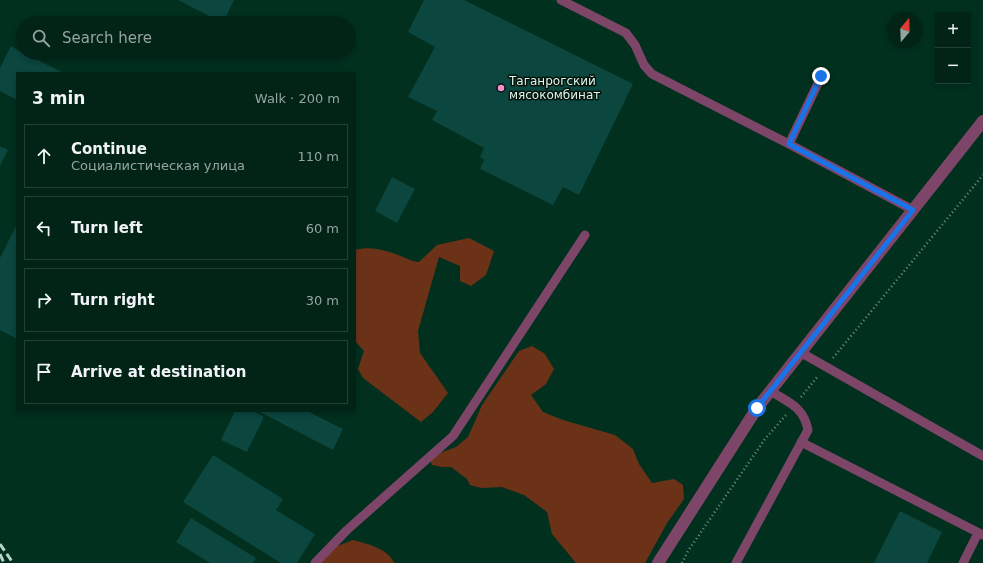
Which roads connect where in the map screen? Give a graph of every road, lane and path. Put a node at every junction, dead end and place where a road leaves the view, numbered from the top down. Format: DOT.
graph roads {
  1 [pos="561,0"];
  2 [pos="821,76"];
  3 [pos="983,121"];
  4 [pos="789,144"];
  5 [pos="913,210"];
  6 [pos="585,235"];
  7 [pos="800,352"];
  8 [pos="770,391"];
  9 [pos="801,442"];
  10 [pos="983,456"];
  11 [pos="981,534"];
  12 [pos="315,563"];
  13 [pos="658,563"];
  14 [pos="736,563"];
  15 [pos="963,563"];
  1 -- 4 [label="lane"];
  2 -- 4 [label="lane"];
  3 -- 5 [label="street"];
  4 -- 5 [label="lane"];
  5 -- 7 [label="street"];
  6 -- 12 [label="lane"];
  7 -- 8 [label="street"];
  7 -- 10 [label="lane"];
  8 -- 9 [label="lane"];
  8 -- 13 [label="street"];
  9 -- 11 [label="lane"];
  9 -- 14 [label="lane"];
  11 -- 15 [label="lane"];
}
